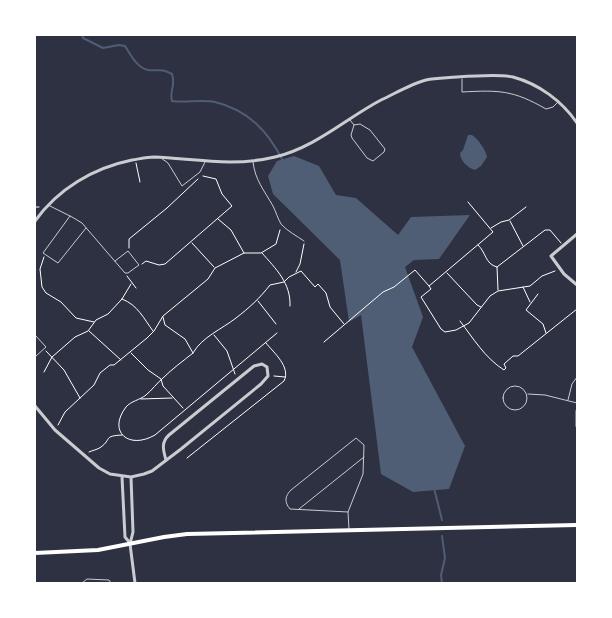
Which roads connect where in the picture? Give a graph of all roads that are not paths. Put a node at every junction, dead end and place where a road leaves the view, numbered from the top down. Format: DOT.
graph roads {
  1 [pos="462,77"];
  2 [pos="558,101"];
  3 [pos="350,119"];
  4 [pos="577,122"];
  5 [pos="354,125"];
  6 [pos="160,158"];
  7 [pos="253,161"];
  8 [pos="205,162"];
  9 [pos="48,205"];
  10 [pos="70,216"];
  11 [pos="35,222"];
  12 [pos="86,227"];
  13 [pos="577,234"];
  14 [pos="304,241"];
  15 [pos="116,261"];
  16 [pos="577,285"];
  17 [pos="35,335"];
  18 [pos="35,357"];
  19 [pos="577,377"];
  20 [pos="527,394"];
  21 [pos="568,400"];
  22 [pos="577,403"];
  23 [pos="35,406"];
  24 [pos="577,411"];
  25 [pos="577,426"];
  26 [pos="364,456"];
  27 [pos="166,460"];
  28 [pos="122,477"];
  29 [pos="130,477"];
  30 [pos="298,509"];
  31 [pos="348,512"];
  32 [pos="577,525"];
  33 [pos="349,530"];
  34 [pos="130,544"];
  35 [pos="35,553"];
  36 [pos="82,583"];
  37 [pos="111,583"];
  38 [pos="135,583"];
  1 -- 2 [label="street"];
  1 -- 2 [label="lane"];
  1 -- 3 [label="street"];
  2 -- 4 [label="street"];
  3 -- 5 [label="lane"];
  3 -- 7 [label="street"];
  5 -- 5 [label="lane"];
  6 -- 8 [label="street"];
  6 -- 8 [label="lane"];
  6 -- 9 [label="street"];
  7 -- 8 [label="street"];
  7 -- 14 [label="lane"];
  9 -- 10 [label="lane"];
  9 -- 11 [label="street"];
  10 -- 12 [label="lane"];
  10 -- 12 [label="lane"];
  12 -- 15 [label="lane"];
  13 -- 16 [label="street"];
  15 -- 15 [label="lane"];
  17 -- 18 [label="lane"];
  19 -- 21 [label="lane"];
  20 -- 20 [label="lane"];
  20 -- 21 [label="lane"];
  21 -- 22 [label="lane"];
  23 -- 28 [label="street"];
  24 -- 25 [label="street"];
  26 -- 30 [label="lane"];
  26 -- 30 [label="lane"];
  26 -- 31 [label="lane"];
  27 -- 27 [label="street"];
  27 -- 29 [label="street"];
  28 -- 29 [label="street"];
  28 -- 34 [label="street"];
  29 -- 34 [label="street"];
  30 -- 31 [label="lane"];
  31 -- 33 [label="lane"];
  32 -- 33 [label="main road"];
  33 -- 34 [label="main road"];
  34 -- 35 [label="main road"];
  34 -- 38 [label="street"];
  36 -- 37 [label="lane"];
}
